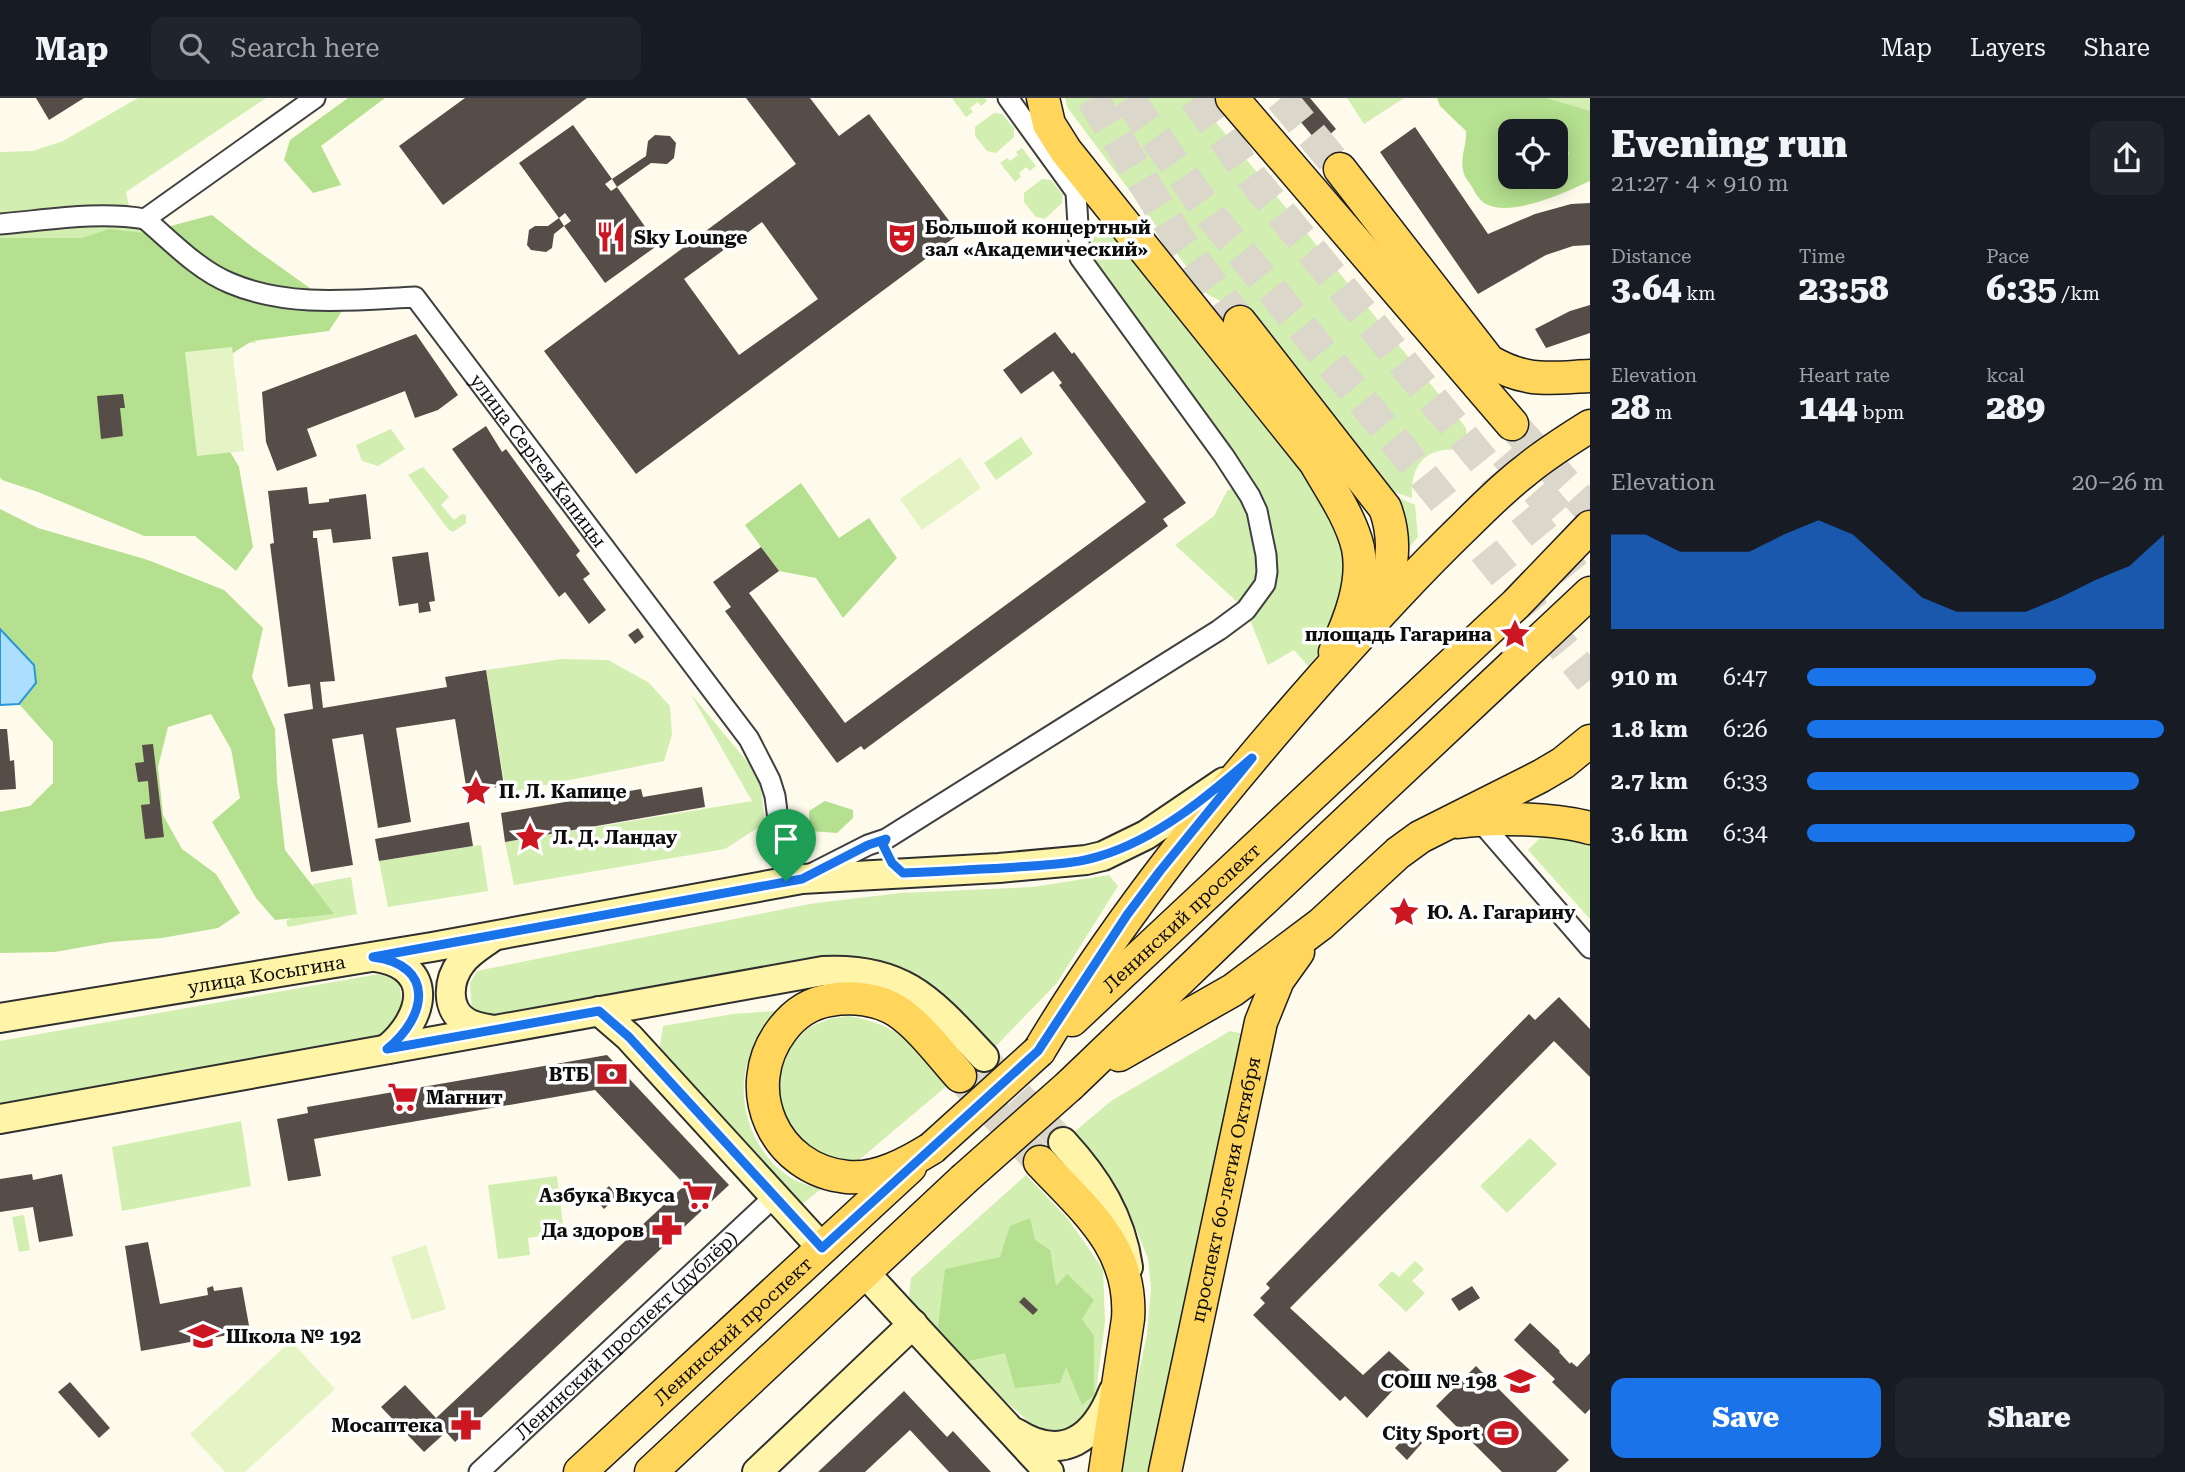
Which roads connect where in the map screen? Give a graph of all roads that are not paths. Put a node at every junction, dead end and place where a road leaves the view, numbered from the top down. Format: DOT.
graph roads {
  1 [pos="315,98"];
  2 [pos="1007,98"];
  3 [pos="1043,98"];
  4 [pos="1231,98"];
  5 [pos="1340,169"];
  6 [pos="145,219"];
  7 [pos="0,224"];
  8 [pos="1240,322"];
  9 [pos="1590,376"];
  10 [pos="1512,424"];
  11 [pos="1590,426"];
  12 [pos="1590,527"];
  13 [pos="1590,593"];
  14 [pos="1355,640"];
  15 [pos="1317,684"];
  16 [pos="1590,741"];
  17 [pos="1252,758"];
  18 [pos="1590,774"];
  19 [pos="1541,776"];
  20 [pos="1479,820"];
  21 [pos="1440,826"];
  22 [pos="1590,828"];
  23 [pos="886,839"];
  24 [pos="903,873"];
  25 [pos="794,880"];
  26 [pos="1321,924"];
  27 [pos="493,937"];
  28 [pos="1590,948"];
  29 [pos="373,957"];
  30 [pos="748,984"];
  31 [pos="599,1011"];
  32 [pos="0,1018"];
  33 [pos="910,1023"];
  34 [pos="495,1030"];
  35 [pos="387,1049"];
  36 [pos="1038,1051"];
  37 [pos="972,1067"];
  38 [pos="1070,1084"];
  39 [pos="0,1119"];
  40 [pos="932,1148"];
  41 [pos="1052,1152"];
  42 [pos="774,1197"];
  43 [pos="822,1248"];
  44 [pos="864,1272"];
  45 [pos="913,1324"];
  46 [pos="1121,1368"];
  47 [pos="1010,1430"];
  48 [pos="479,1472"];
  49 [pos="580,1472"];
  50 [pos="651,1472"];
  51 [pos="757,1472"];
  52 [pos="1049,1472"];
  53 [pos="1105,1472"];
  54 [pos="1165,1472"];
  1 -- 6 [label="street"];
  2 -- 23 [label="street"];
  3 -- 15 [label="main road"];
  4 -- 10 [label="main road"];
  5 -- 9 [label="main road"];
  6 -- 7 [label="street"];
  6 -- 25 [label="street, улица Сергея Капицы"];
  8 -- 14 [label="main road"];
  11 -- 14 [label="main road"];
  12 -- 36 [label="main road, Ленинский проспект"];
  13 -- 38 [label="main road"];
  14 -- 15 [label="main road"];
  15 -- 17 [label="main road"];
  16 -- 19 [label="main road"];
  17 -- 24 [label="main road, улица Косыгина"];
  17 -- 36 [label="main road"];
  18 -- 19 [label="main road"];
  19 -- 21 [label="main road"];
  20 -- 21 [label="main road"];
  20 -- 22 [label="main road"];
  20 -- 28 [label="street"];
  21 -- 26 [label="main road"];
  23 -- 24 [label="street"];
  23 -- 25 [label="street"];
  24 -- 25 [label="main road, улица Косыгина"];
  25 -- 27 [label="main road, улица Косыгина"];
  26 -- 38 [label="main road"];
  26 -- 54 [label="main road, проспект 60-летия Октября"];
  27 -- 29 [label="main road, улица Косыгина"];
  27 -- 34 [label="main road"];
  29 -- 32 [label="main road, улица Косыгина"];
  29 -- 35 [label="main road"];
  30 -- 31 [label="main road"];
  30 -- 33 [label="main road"];
  30 -- 37 [label="main road"];
  31 -- 34 [label="main road"];
  31 -- 42 [label="main road"];
  33 -- 37 [label="main road"];
  33 -- 40 [label="main road"];
  34 -- 35 [label="main road"];
  35 -- 39 [label="main road"];
  36 -- 40 [label="main road, Ленинский проспект, bridge"];
  38 -- 44 [label="main road, bridge"];
  40 -- 43 [label="main road, Ленинский проспект"];
  41 -- 46 [label="main road"];
  42 -- 43 [label="main road"];
  42 -- 48 [label="street, Ленинский проспект (дублёр)"];
  43 -- 49 [label="main road, Ленинский проспект"];
  44 -- 45 [label="main road"];
  44 -- 50 [label="main road"];
  45 -- 47 [label="main road"];
  45 -- 51 [label="main road"];
  46 -- 47 [label="main road"];
  46 -- 53 [label="main road"];
  47 -- 52 [label="main road"];
}
